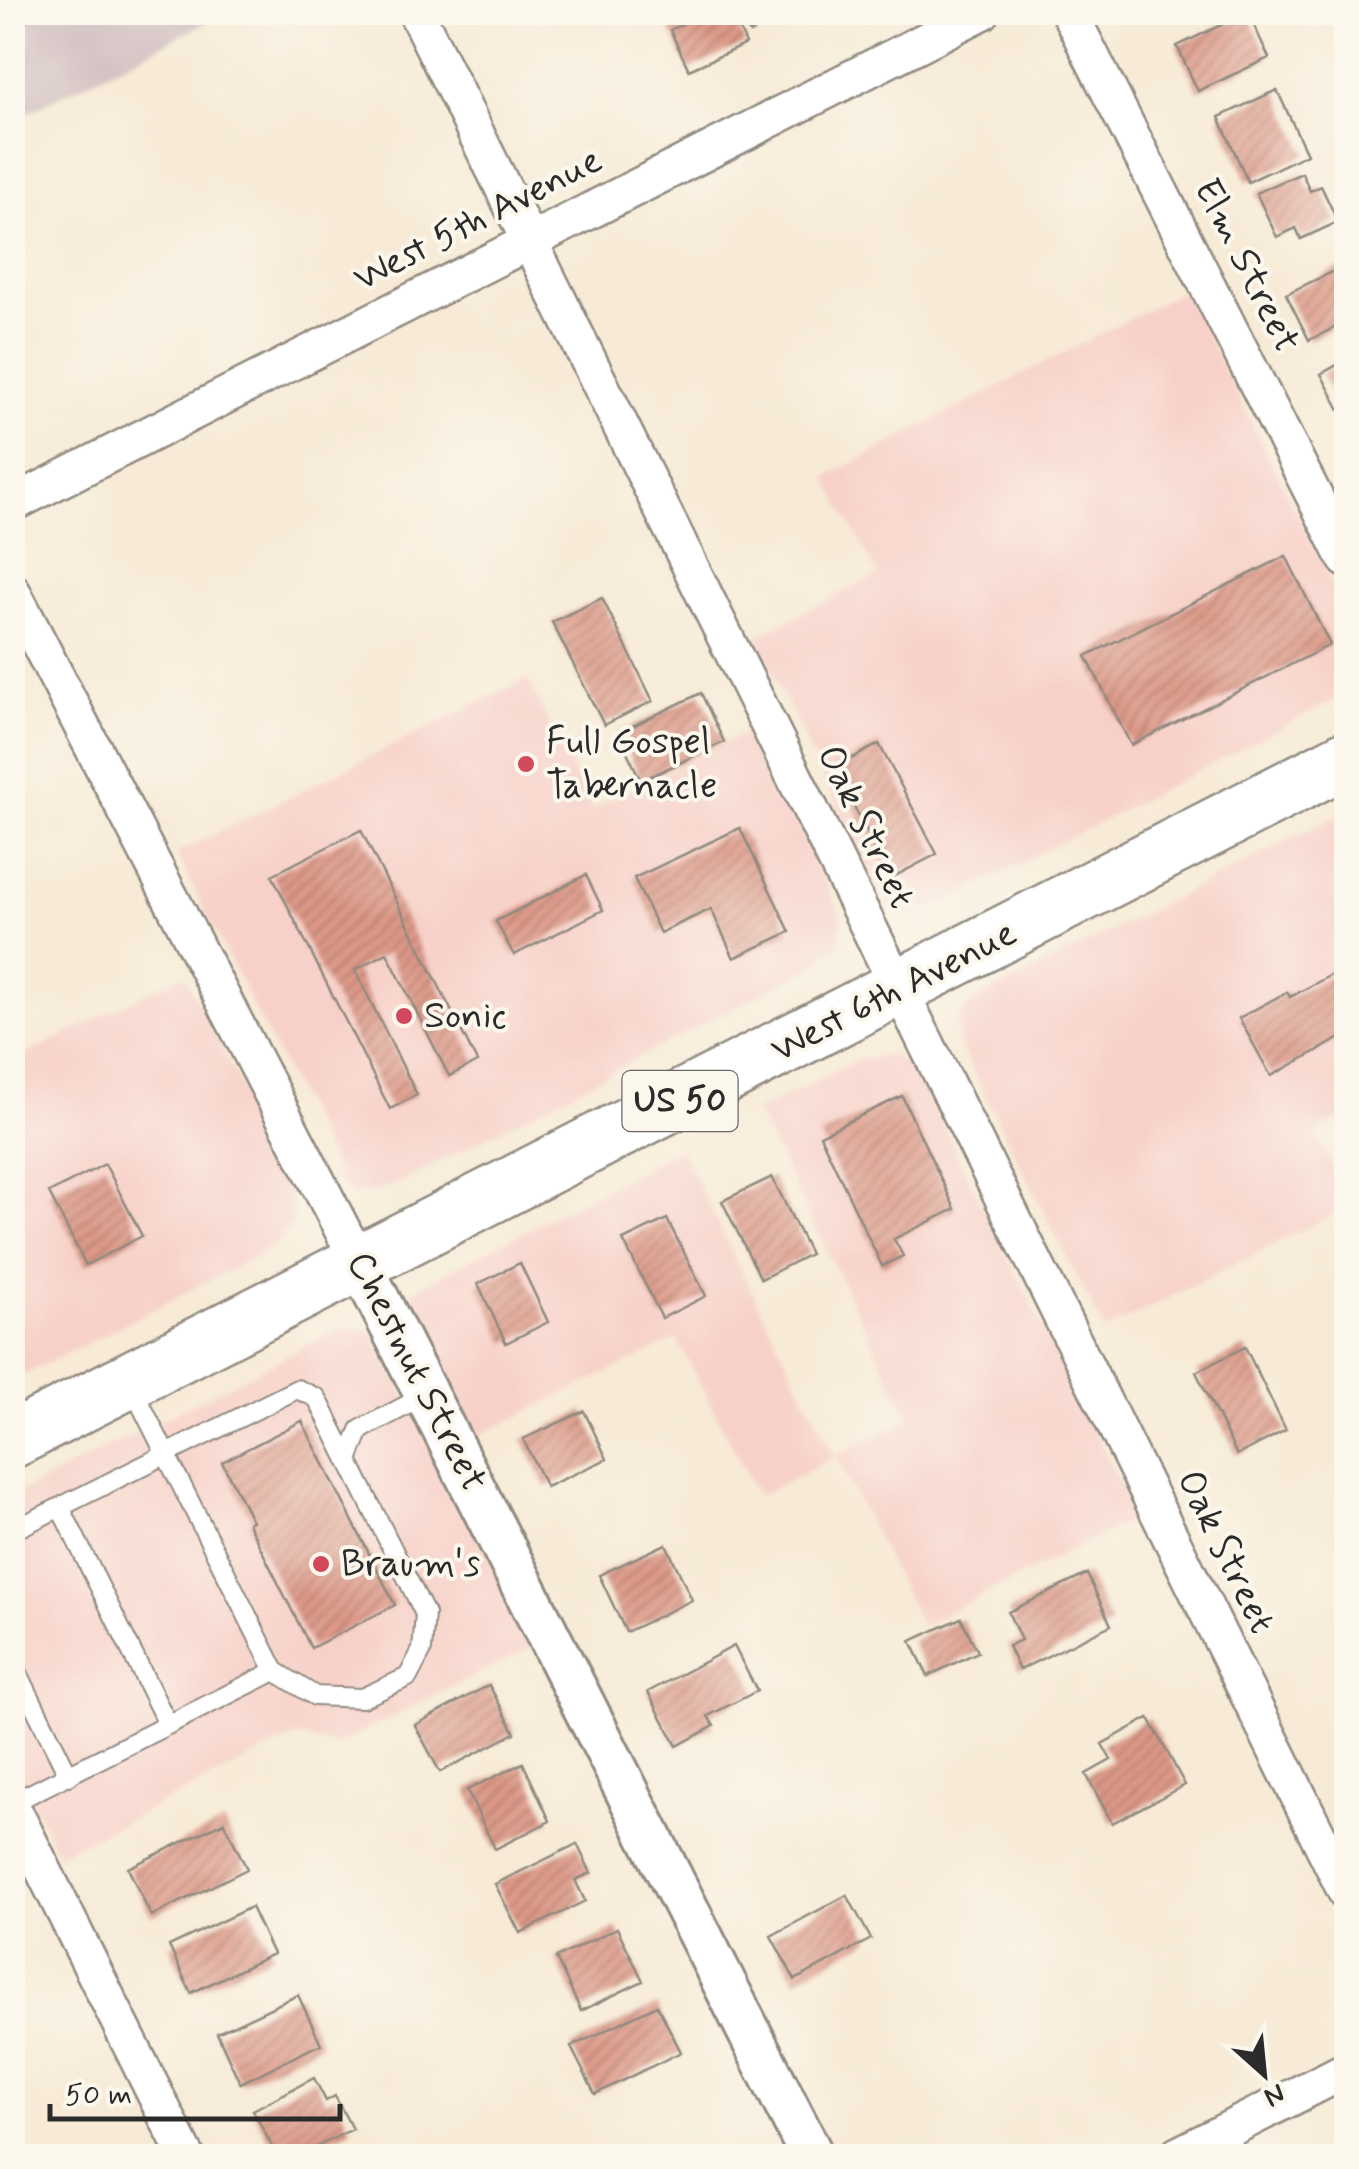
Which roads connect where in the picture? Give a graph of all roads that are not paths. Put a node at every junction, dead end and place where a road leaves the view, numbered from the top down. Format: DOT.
graph roads {
  1 [pos="416,12"];
  2 [pos="982,12"];
  3 [pos="1069,12"];
  4 [pos="531,241"];
  5 [pos="12,504"];
  6 [pos="1346,559"];
  7 [pos="12,591"];
  8 [pos="1346,759"];
  9 [pos="898,990"];
  10 [pos="360,1264"];
  11 [pos="129,1382"];
  12 [pos="428,1393"];
  13 [pos="12,1440"];
  14 [pos="166,1454"];
  15 [pos="348,1460"];
  16 [pos="60,1507"];
  17 [pos="12,1531"];
  18 [pos="12,1661"];
  19 [pos="275,1671"];
  20 [pos="168,1725"];
  21 [pos="70,1776"];
  22 [pos="12,1805"];
  23 [pos="1346,1892"];
  24 [pos="1346,2070"];
  25 [pos="186,2156"];
  26 [pos="812,2156"];
  27 [pos="1176,2156"];
  1 -- 4 [label="street, Oak Street"];
  2 -- 4 [label="street, West 5th Avenue"];
  3 -- 6 [label="street, Elm Street"];
  4 -- 5 [label="street, West 5th Avenue"];
  4 -- 9 [label="street, Oak Street"];
  7 -- 10 [label="street, Chestnut Street"];
  8 -- 9 [label="main road, West 6th Avenue / US 50"];
  9 -- 10 [label="main road, West 6th Avenue / US 50"];
  9 -- 23 [label="street, Oak Street"];
  10 -- 11 [label="main road, West 6th Avenue / US 50"];
  10 -- 12 [label="street, Chestnut Street"];
  11 -- 13 [label="main road, West 6th Avenue / US 50"];
  11 -- 14 [label="lane"];
  12 -- 15 [label="lane"];
  12 -- 26 [label="street, Chestnut Street"];
  14 -- 15 [label="lane"];
  14 -- 16 [label="lane"];
  14 -- 19 [label="lane"];
  15 -- 19 [label="lane"];
  16 -- 17 [label="lane"];
  16 -- 20 [label="lane"];
  18 -- 21 [label="lane"];
  19 -- 20 [label="lane"];
  20 -- 21 [label="lane"];
  21 -- 22 [label="lane"];
  22 -- 25 [label="street"];
  24 -- 27 [label="street"];
}
